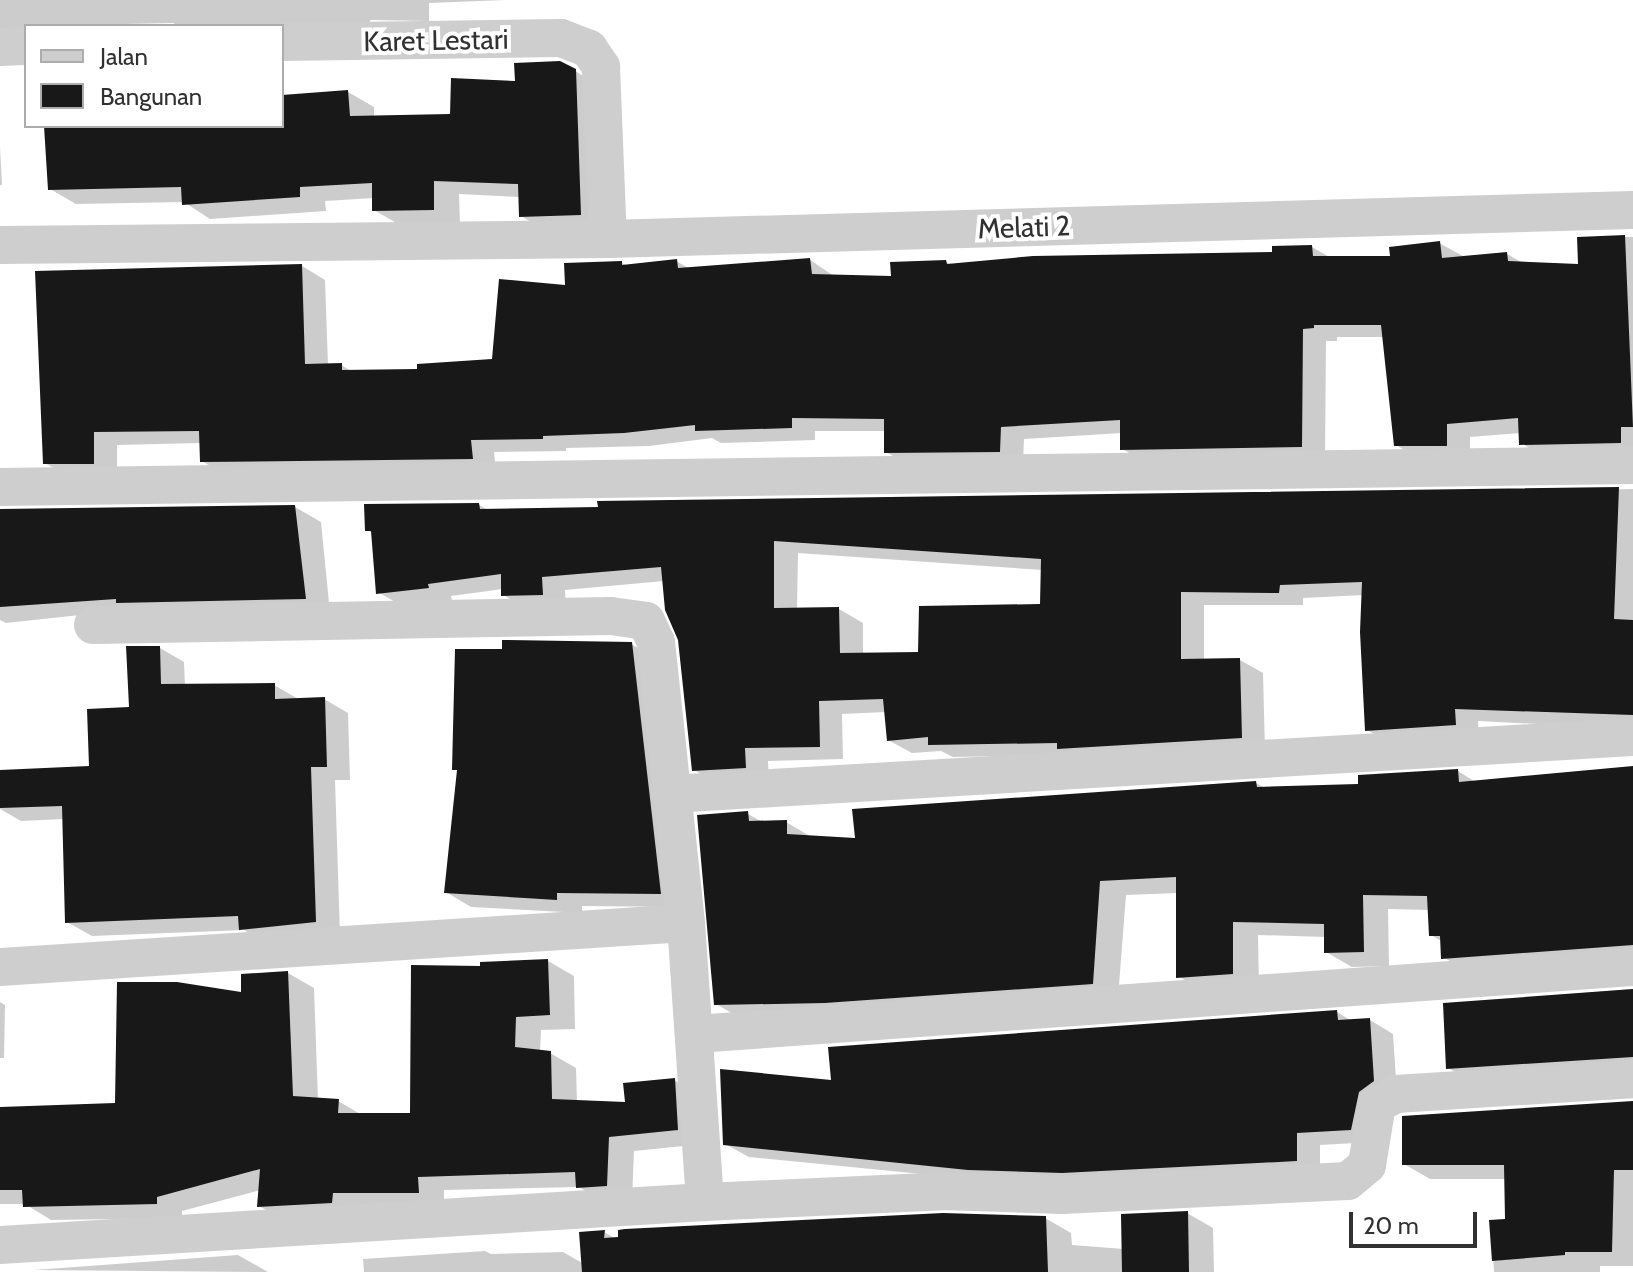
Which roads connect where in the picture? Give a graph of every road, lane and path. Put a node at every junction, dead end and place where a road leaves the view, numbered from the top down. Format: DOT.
graph roads {
  1 [pos="284,42"];
  2 [pos="24,46"];
  3 [pos="0,47"];
  4 [pos="1633,210"];
  5 [pos="608,239"];
  6 [pos="0,245"];
  7 [pos="1633,465"];
  8 [pos="0,487"];
  9 [pos="93,625"];
  10 [pos="1633,737"];
  11 [pos="671,794"];
  12 [pos="686,923"];
  13 [pos="0,967"];
  14 [pos="1633,967"];
  15 [pos="696,1034"];
  16 [pos="1633,1079"];
  17 [pos="705,1202"];
  18 [pos="0,1245"];
  1 -- 5 [label="street, Karet Lestari"];
  2 -- 3 [label="street"];
  4 -- 5 [label="street, Melati 2"];
  5 -- 6 [label="street, Melati 2"];
  7 -- 8 [label="street"];
  9 -- 11 [label="street"];
  10 -- 11 [label="street"];
  11 -- 12 [label="street"];
  12 -- 13 [label="street"];
  12 -- 15 [label="street"];
  14 -- 15 [label="street"];
  15 -- 17 [label="street"];
  16 -- 17 [label="street"];
  17 -- 18 [label="street"];
}
